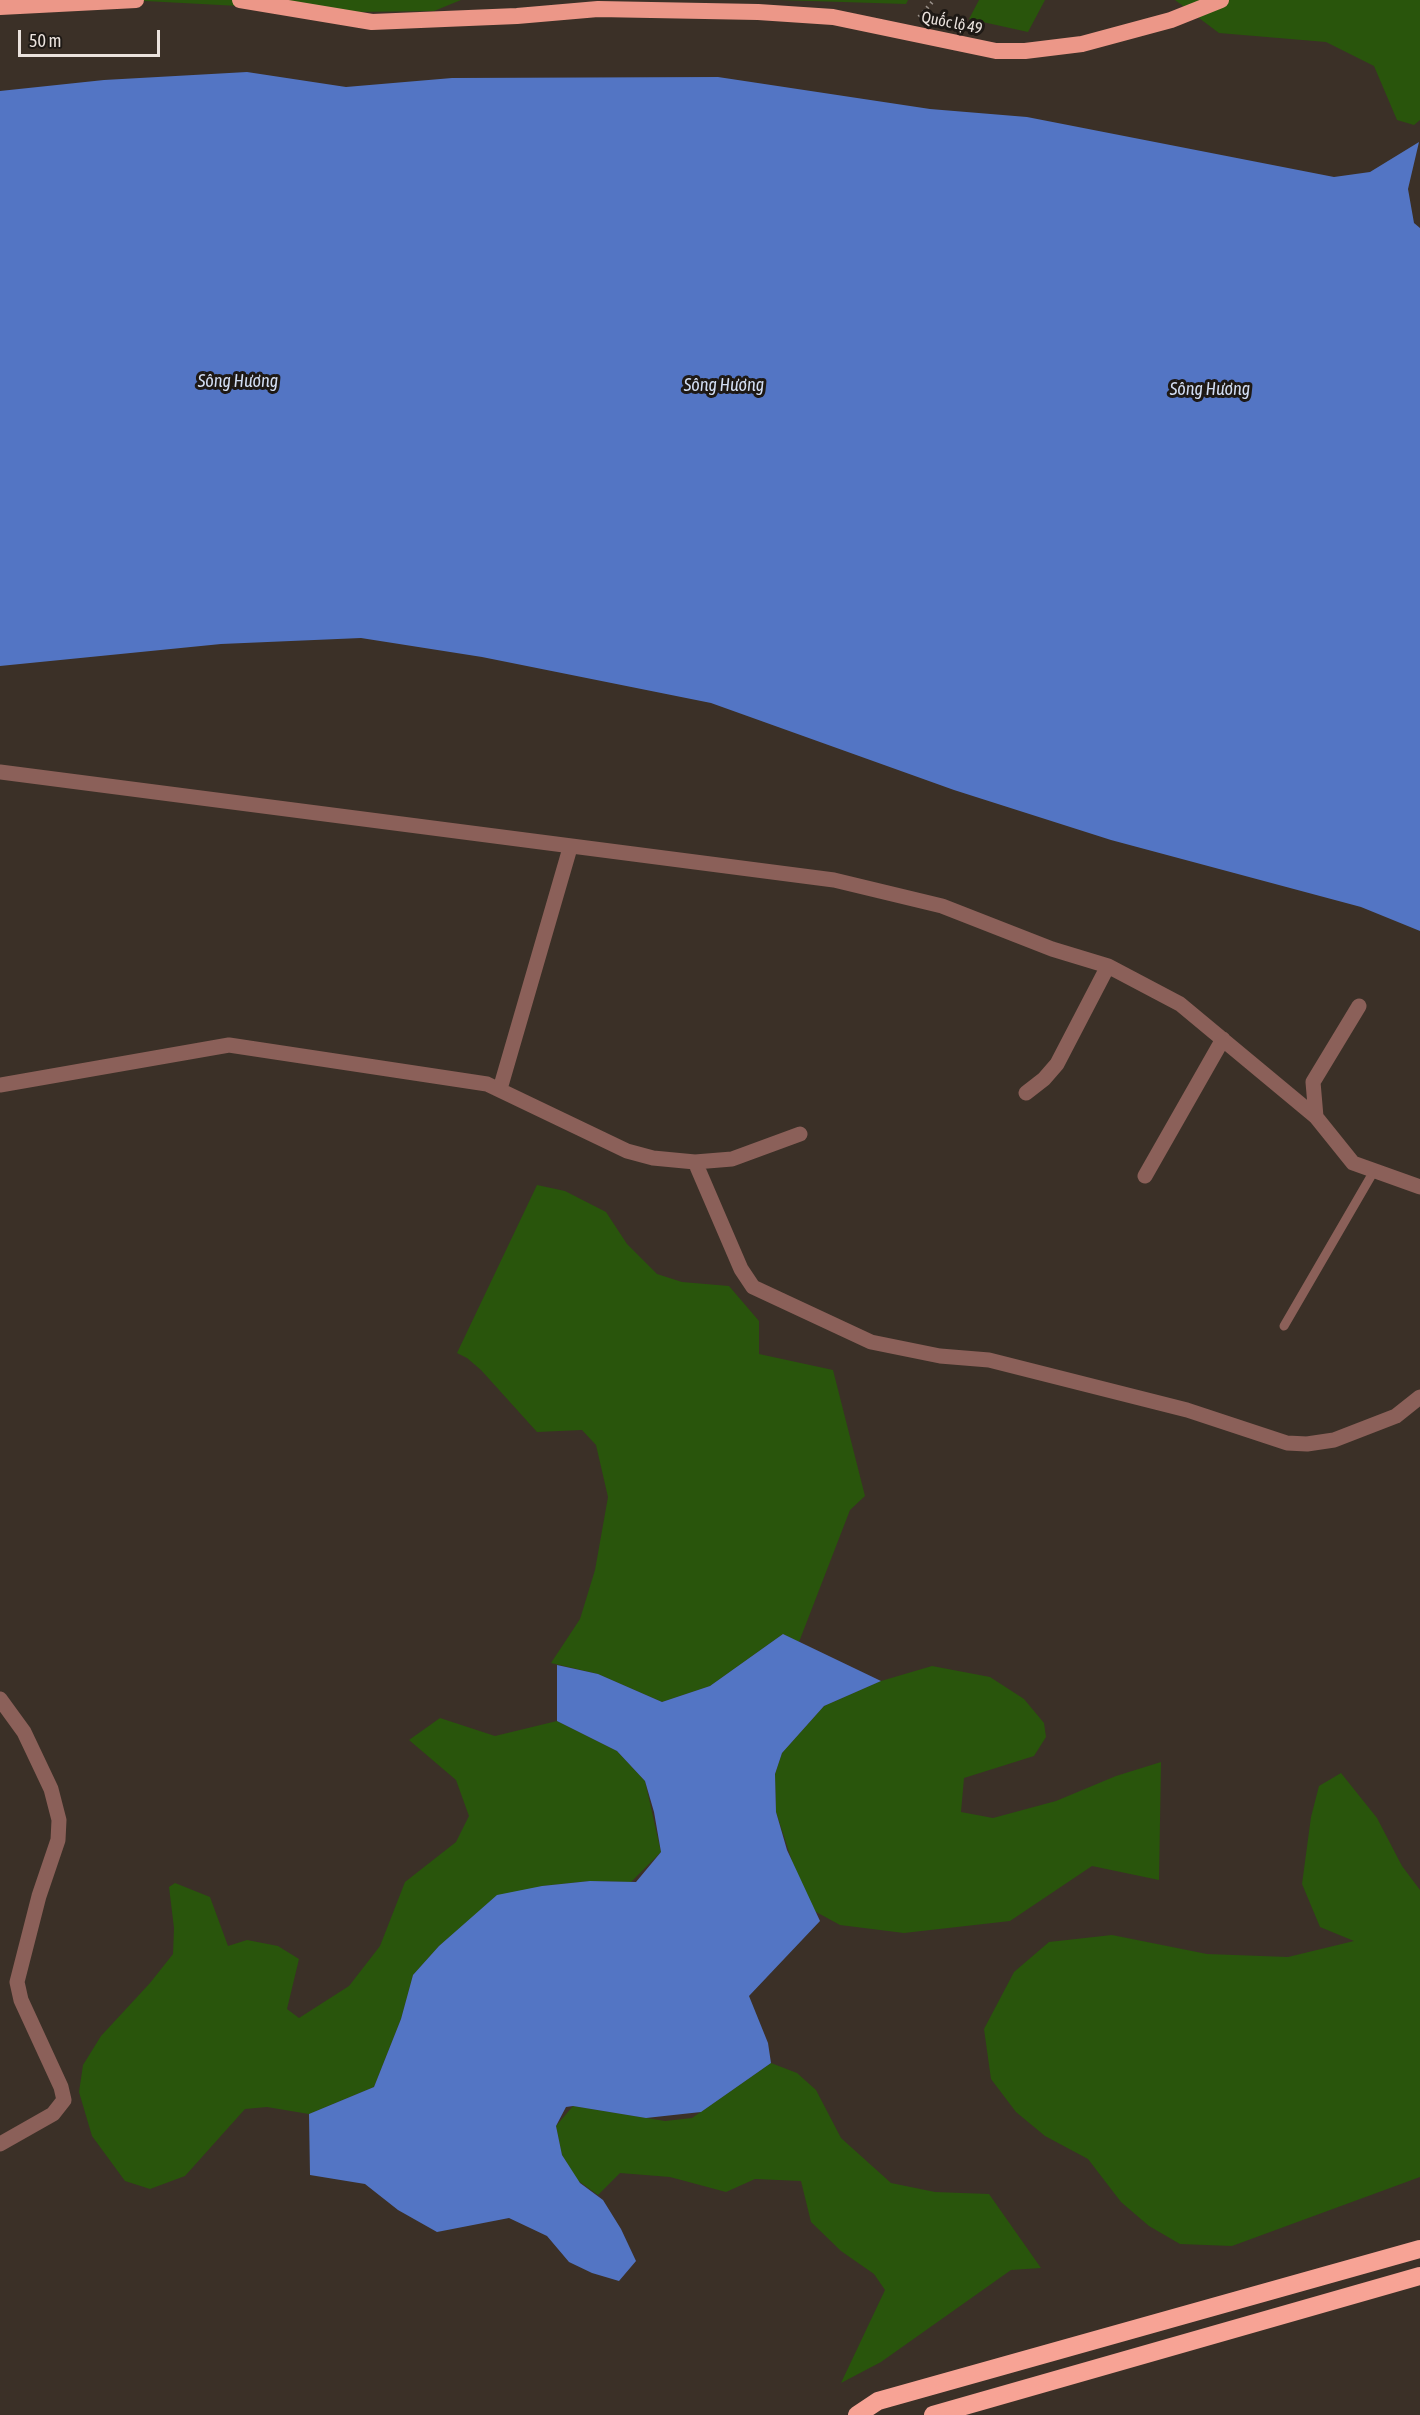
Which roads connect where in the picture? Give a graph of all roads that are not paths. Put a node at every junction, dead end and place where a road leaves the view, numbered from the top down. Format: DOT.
graph roads {
  1 [pos="136,0"];
  2 [pos="240,0"];
  3 [pos="1221,0"];
  4 [pos="0,6"];
  5 [pos="0,772"];
  6 [pos="570,848"];
  7 [pos="1107,966"];
  8 [pos="1359,1006"];
  9 [pos="1223,1039"];
  10 [pos="0,1084"];
  11 [pos="500,1089"];
  12 [pos="1026,1093"];
  13 [pos="1316,1117"];
  14 [pos="800,1134"];
  15 [pos="695,1162"];
  16 [pos="1374,1171"];
  17 [pos="1145,1176"];
  18 [pos="1420,1187"];
  19 [pos="1284,1326"];
  20 [pos="1420,1397"];
  21 [pos="0,1699"];
  22 [pos="0,2144"];
  23 [pos="1420,2249"];
  24 [pos="1420,2276"];
  25 [pos="856,2415"];
  26 [pos="933,2415"];
  1 -- 4 [label="highway"];
  2 -- 3 [label="highway, Quốc lộ 49"];
  5 -- 6 [label="street"];
  6 -- 7 [label="street"];
  6 -- 11 [label="street"];
  7 -- 9 [label="street"];
  7 -- 12 [label="street"];
  8 -- 13 [label="street"];
  9 -- 13 [label="street"];
  9 -- 17 [label="street"];
  10 -- 11 [label="street"];
  11 -- 15 [label="street"];
  13 -- 16 [label="street"];
  14 -- 15 [label="street"];
  15 -- 20 [label="street"];
  16 -- 18 [label="street"];
  16 -- 19 [label="lane"];
  21 -- 22 [label="street"];
  23 -- 25 [label="highway"];
  24 -- 26 [label="highway"];
}
